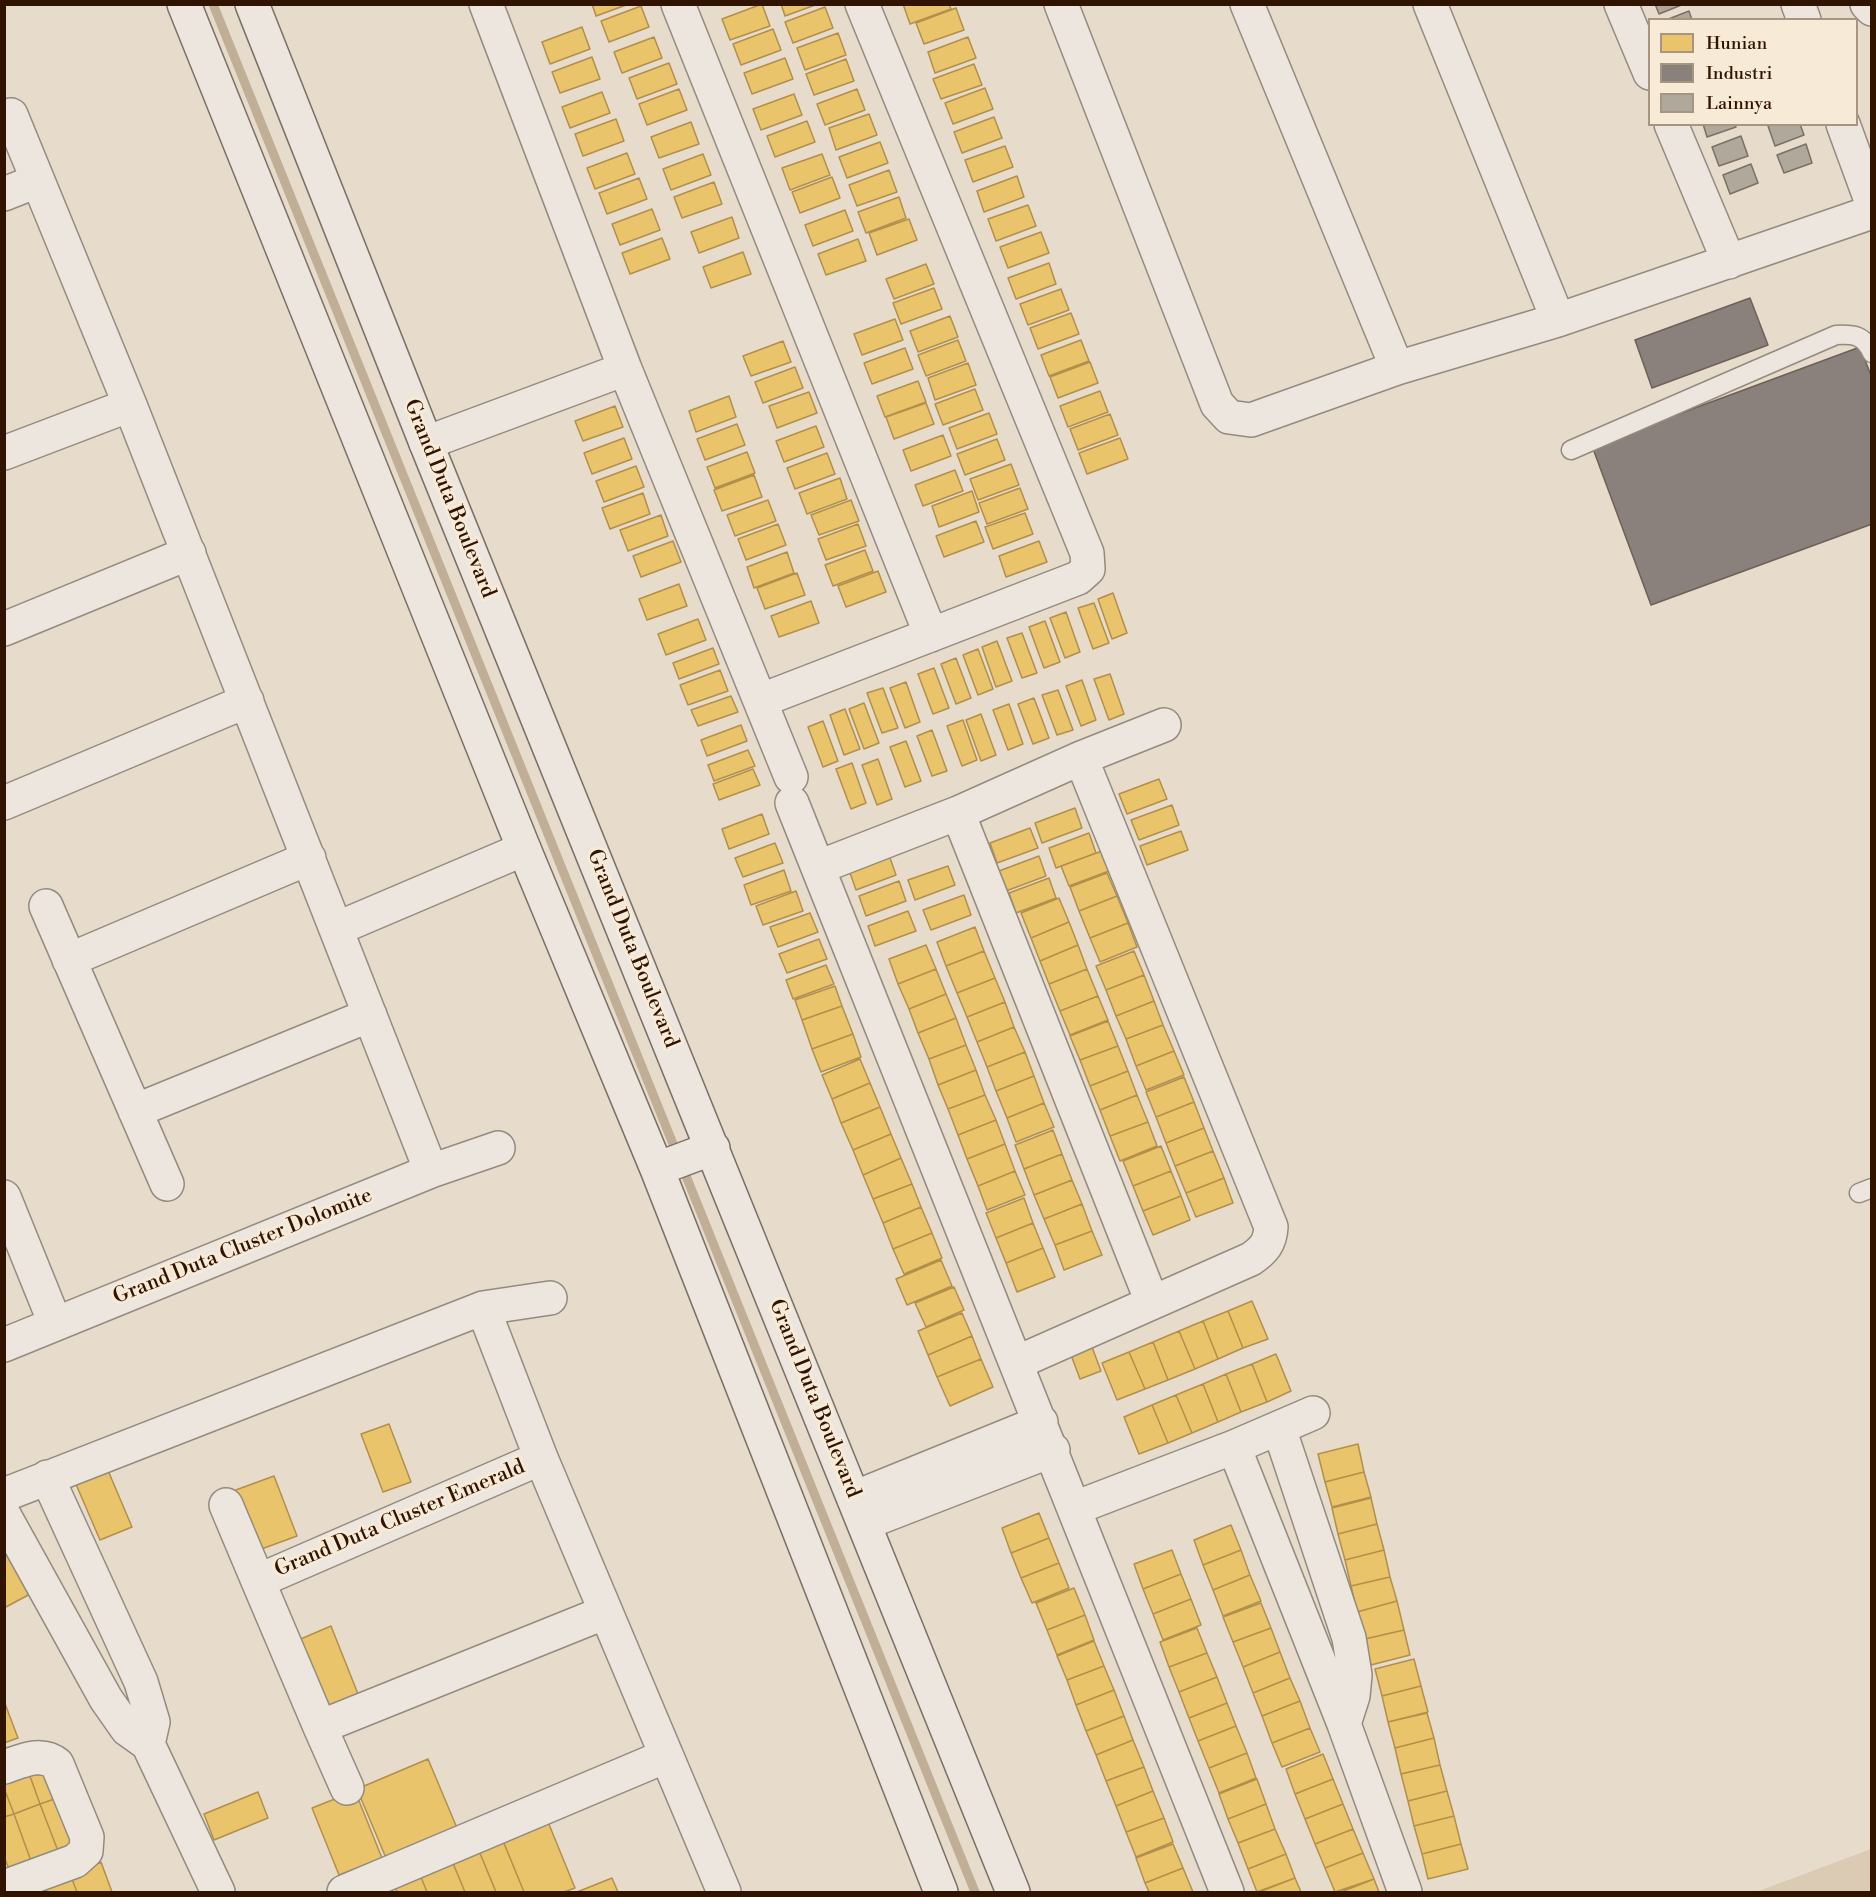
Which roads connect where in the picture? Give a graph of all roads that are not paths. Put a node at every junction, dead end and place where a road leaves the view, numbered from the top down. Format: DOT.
graph roads {
  1 [pos="184,4"];
  2 [pos="252,4"];
  3 [pos="486,4"];
  4 [pos="678,4"];
  5 [pos="862,4"];
  6 [pos="1061,4"];
  7 [pos="1247,4"];
  8 [pos="1430,4"];
  9 [pos="1621,4"];
  10 [pos="1867,4"];
  11 [pos="1872,9"];
  12 [pos="1648,68"];
  13 [pos="11,115"];
  14 [pos="1672,126"];
  15 [pos="1844,126"];
  16 [pos="37,181"];
  17 [pos="4,194"];
  18 [pos="1872,203"];
  19 [pos="1872,212"];
  20 [pos="1729,262"];
  21 [pos="1558,320"];
  22 [pos="1872,353"];
  23 [pos="1397,368"];
  24 [pos="625,369"];
  25 [pos="130,405"];
  26 [pos="426,443"];
  27 [pos="1571,450"];
  28 [pos="4,453"];
  29 [pos="189,553"];
  30 [pos="4,629"];
  31 [pos="931,635"];
  32 [pos="762,700"];
  33 [pos="247,701"];
  34 [pos="1164,725"];
  35 [pos="1081,758"];
  36 [pos="4,802"];
  37 [pos="958,813"];
  38 [pos="524,849"];
  39 [pos="309,858"];
  40 [pos="819,867"];
  41 [pos="46,906"];
  42 [pos="336,929"];
  43 [pos="69,960"];
  44 [pos="370,1016"];
  45 [pos="135,1111"];
  46 [pos="498,1148"];
  47 [pos="684,1159"];
  48 [pos="431,1171"];
  49 [pos="167,1184"];
  50 [pos="4,1197"];
  51 [pos="550,1298"];
  52 [pos="1152,1302"];
  53 [pos="483,1308"];
  54 [pos="55,1323"];
  55 [pos="4,1345"];
  56 [pos="1016,1363"];
  57 [pos="1313,1413"];
  58 [pos="1279,1428"];
  59 [pos="1047,1436"];
  60 [pos="1234,1448"];
  61 [pos="541,1458"];
  62 [pos="47,1477"];
  63 [pos="4,1495"];
  64 [pos="226,1505"];
  65 [pos="1075,1508"];
  66 [pos="860,1511"];
  67 [pos="4,1515"];
  68 [pos="258,1581"];
  69 [pos="606,1612"];
  70 [pos="1344,1724"];
  71 [pos="320,1727"];
  72 [pos="148,1744"];
  73 [pos="666,1756"];
  74 [pos="4,1767"];
  75 [pos="347,1788"];
  76 [pos="4,1887"];
  77 [pos="218,1893"];
  78 [pos="345,1893"];
  79 [pos="724,1893"];
  80 [pos="941,1893"];
  81 [pos="1013,1893"];
  82 [pos="1227,1893"];
  83 [pos="1405,1893"];
  1 -- 38 [label="street, Grand Duta Boulevard"];
  2 -- 26 [label="street, Grand Duta Boulevard"];
  3 -- 24 [label="street"];
  4 -- 31 [label="street"];
  5 -- 31 [label="street"];
  6 -- 23 [label="street"];
  7 -- 23 [label="street"];
  8 -- 21 [label="street"];
  9 -- 12 [label="street"];
  10 -- 11 [label="street"];
  13 -- 16 [label="street"];
  14 -- 20 [label="street"];
  15 -- 18 [label="street"];
  16 -- 17 [label="street"];
  16 -- 25 [label="street"];
  19 -- 20 [label="street"];
  20 -- 21 [label="street"];
  21 -- 23 [label="street"];
  22 -- 27 [label="lane"];
  24 -- 26 [label="street"];
  24 -- 32 [label="street"];
  25 -- 28 [label="street"];
  25 -- 29 [label="street"];
  26 -- 47 [label="street, Grand Duta Boulevard"];
  29 -- 30 [label="street"];
  29 -- 33 [label="street"];
  31 -- 32 [label="street"];
  32 -- 40 [label="street"];
  33 -- 36 [label="street"];
  33 -- 39 [label="street"];
  34 -- 35 [label="street"];
  35 -- 37 [label="street"];
  35 -- 52 [label="street"];
  37 -- 40 [label="street"];
  37 -- 52 [label="street"];
  38 -- 42 [label="street"];
  38 -- 47 [label="street, Grand Duta Boulevard"];
  39 -- 42 [label="street"];
  39 -- 43 [label="street"];
  40 -- 56 [label="street"];
  41 -- 43 [label="street"];
  42 -- 44 [label="street"];
  43 -- 45 [label="street"];
  44 -- 45 [label="street"];
  44 -- 48 [label="street"];
  45 -- 49 [label="street"];
  46 -- 48 [label="street, Grand Duta Cluster Dolomite"];
  47 -- 66 [label="street, Grand Duta Boulevard"];
  47 -- 80 [label="street, Grand Duta Boulevard"];
  48 -- 54 [label="street, Grand Duta Cluster Dolomite"];
  50 -- 54 [label="street"];
  51 -- 53 [label="street"];
  52 -- 56 [label="street"];
  53 -- 61 [label="street, Grand Duta Cluster Emerald"];
  53 -- 62 [label="street"];
  54 -- 55 [label="street, Grand Duta Cluster Dolomite"];
  56 -- 59 [label="street"];
  57 -- 58 [label="street"];
  58 -- 60 [label="street"];
  58 -- 70 [label="street"];
  59 -- 65 [label="street"];
  59 -- 66 [label="street"];
  60 -- 65 [label="street"];
  60 -- 70 [label="street"];
  61 -- 68 [label="street, Grand Duta Cluster Emerald"];
  61 -- 69 [label="street, Grand Duta Cluster Emerald"];
  62 -- 63 [label="street"];
  62 -- 72 [label="street"];
  64 -- 68 [label="street"];
  65 -- 82 [label="street"];
  66 -- 81 [label="street, Grand Duta Boulevard"];
  67 -- 72 [label="street"];
  68 -- 71 [label="street, Grand Duta Cluster Emerald"];
  69 -- 71 [label="street"];
  69 -- 73 [label="street, Grand Duta Cluster Emerald"];
  70 -- 83 [label="street"];
  71 -- 75 [label="street, Grand Duta Cluster Emerald"];
  72 -- 77 [label="street"];
  73 -- 78 [label="street"];
  73 -- 79 [label="street, Grand Duta Cluster Emerald"];
  74 -- 76 [label="street"];
}
